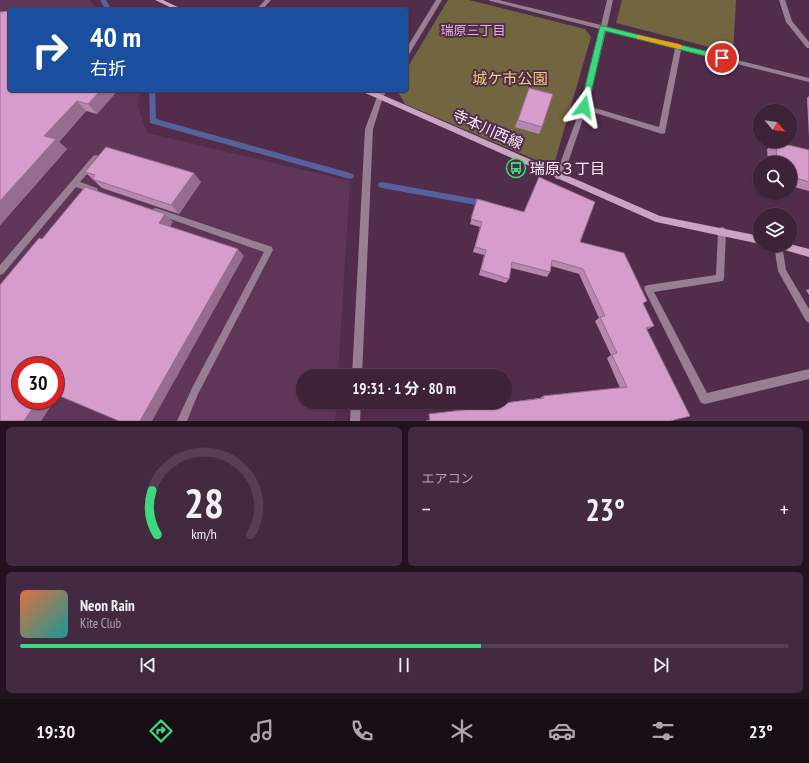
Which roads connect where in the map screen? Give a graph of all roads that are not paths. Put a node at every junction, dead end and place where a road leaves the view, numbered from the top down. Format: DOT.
graph roads {
  1 [pos="158,0"];
  2 [pos="268,0"];
  3 [pos="438,0"];
  4 [pos="492,0"];
  5 [pos="610,0"];
  6 [pos="782,0"];
  7 [pos="176,8"];
  8 [pos="261,8"];
  9 [pos="603,28"];
  10 [pos="678,46"];
  11 [pos="809,46"];
  12 [pos="408,51"];
  13 [pos="809,80"];
  14 [pos="382,93"];
  15 [pos="584,107"];
  16 [pos="96,158"];
  17 [pos="559,177"];
  18 [pos="74,183"];
  19 [pos="104,193"];
  20 [pos="149,209"];
  21 [pos="722,232"];
  22 [pos="753,239"];
  23 [pos="797,250"];
  24 [pos="781,252"];
  25 [pos="809,253"];
  26 [pos="0,271"];
  27 [pos="809,318"];
  28 [pos="357,369"];
  29 [pos="809,374"];
  30 [pos="356,409"];
  31 [pos="182,421"];
  32 [pos="355,421"];
  1 -- 7 [label="main road"];
  2 -- 8 [label="street"];
  3 -- 12 [label="street"];
  4 -- 9 [label="street"];
  5 -- 9 [label="street"];
  6 -- 11 [label="street"];
  9 -- 10 [label="street"];
  9 -- 15 [label="street"];
  10 -- 13 [label="street"];
  10 -- 15 [label="street"];
  14 -- 17 [label="main road, 寺本川西線"];
  14 -- 28 [label="street"];
  15 -- 17 [label="street"];
  16 -- 18 [label="street"];
  17 -- 21 [label="main road, 寺本川西線"];
  18 -- 19 [label="street"];
  18 -- 26 [label="street"];
  20 -- 31 [label="street"];
  21 -- 22 [label="main road, 寺本川西線"];
  21 -- 29 [label="street"];
  23 -- 25 [label="main road"];
  24 -- 27 [label="street"];
  30 -- 32 [label="street"];
}
